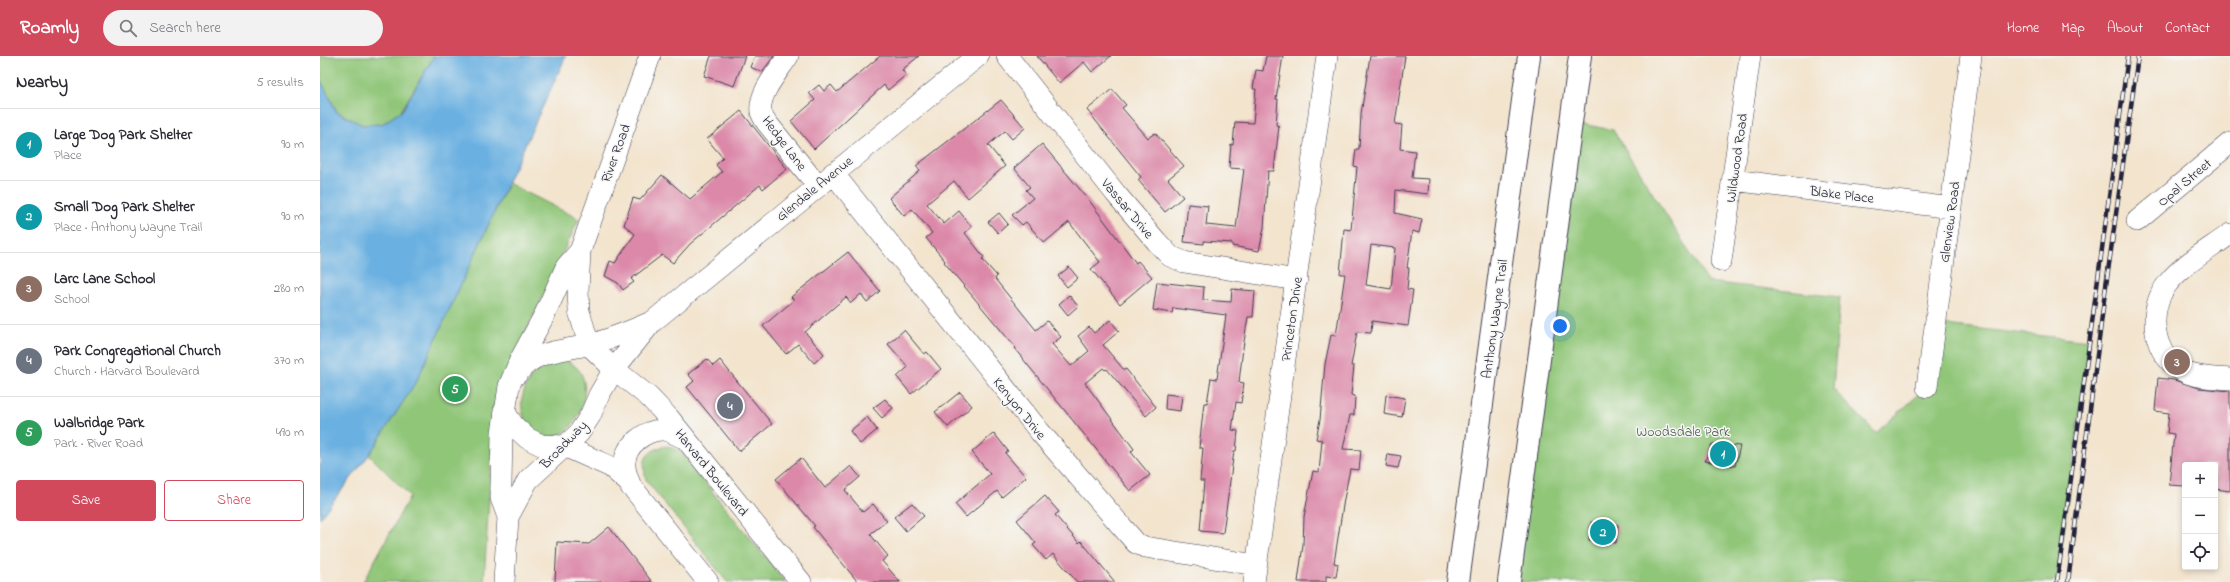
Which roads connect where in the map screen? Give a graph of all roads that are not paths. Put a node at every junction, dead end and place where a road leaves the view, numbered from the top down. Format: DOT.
graph roads {
  1 [pos="650,56"];
  2 [pos="788,56"];
  3 [pos="978,56"];
  4 [pos="1007,56"];
  5 [pos="1327,56"];
  6 [pos="1530,56"];
  7 [pos="1580,56"];
  8 [pos="1750,56"];
  9 [pos="1971,56"];
  10 [pos="2230,143"];
  11 [pos="825,179"];
  12 [pos="1732,180"];
  13 [pos="1951,208"];
  14 [pos="2137,221"];
  15 [pos="2230,234"];
  16 [pos="580,251"];
  17 [pos="1722,261"];
  18 [pos="1297,280"];
  19 [pos="652,322"];
  20 [pos="589,345"];
  21 [pos="614,369"];
  22 [pos="2230,377"];
  23 [pos="509,386"];
  24 [pos="1927,387"];
  25 [pos="504,411"];
  26 [pos="684,438"];
  27 [pos="564,446"];
  28 [pos="631,487"];
  29 [pos="508,517"];
  30 [pos="1255,573"];
  31 [pos="504,582"];
  32 [pos="708,582"];
  33 [pos="801,582"];
  34 [pos="1458,582"];
  35 [pos="1509,582"];
  1 -- 16 [label="street, River Road"];
  2 -- 11 [label="street, Hedge Lane"];
  3 -- 11 [label="street, Glendale Avenue"];
  4 -- 18 [label="street, Vassar Drive"];
  5 -- 18 [label="street, Princeton Drive"];
  6 -- 34 [label="highway, Anthony Wayne Trail"];
  7 -- 35 [label="highway"];
  8 -- 12 [label="street, Wildwood Road"];
  9 -- 13 [label="street, Glenview Road"];
  10 -- 14 [label="street, Opal Street"];
  11 -- 19 [label="street, Glendale Avenue"];
  11 -- 30 [label="street, Kenyon Drive"];
  12 -- 13 [label="street, Blake Place"];
  12 -- 17 [label="street, Wildwood Road"];
  13 -- 24 [label="street, Glenview Road"];
  15 -- 22 [label="street"];
  16 -- 20 [label="street, River Road"];
  16 -- 23 [label="street, River Road"];
  18 -- 30 [label="street, Princeton Drive"];
  19 -- 20 [label="street, Glendale Avenue"];
  19 -- 21 [label="street, Glendale Avenue"];
  20 -- 21 [label="street, River Road"];
  20 -- 23 [label="street, Glendale Avenue"];
  21 -- 26 [label="street, Harvard Boulevard"];
  21 -- 27 [label="street, Broadway"];
  23 -- 25 [label="street, River Road"];
  25 -- 27 [label="street"];
  25 -- 29 [label="street, Broadway"];
  26 -- 28 [label="street"];
  26 -- 33 [label="street, Harvard Boulevard"];
  27 -- 28 [label="street"];
  27 -- 29 [label="street, Broadway"];
  28 -- 32 [label="street"];
  29 -- 31 [label="street, Broadway"];
}
